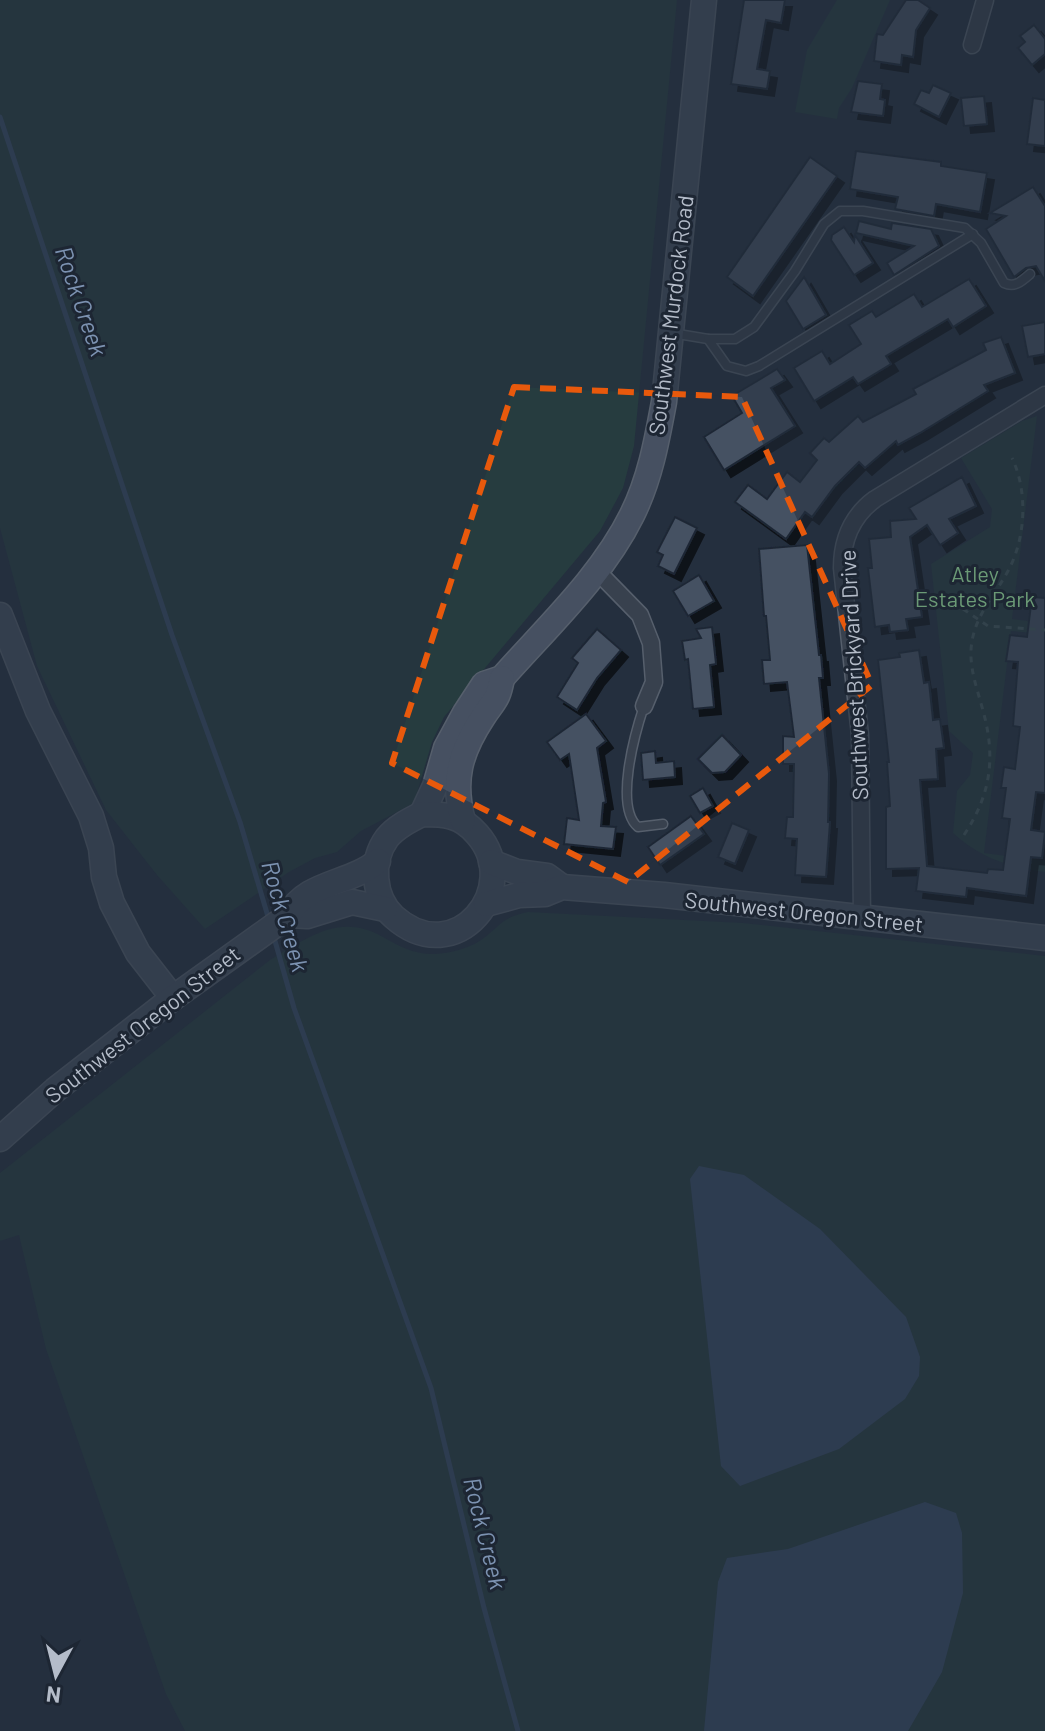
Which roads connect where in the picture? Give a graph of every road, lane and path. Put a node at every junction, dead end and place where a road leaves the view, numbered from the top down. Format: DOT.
graph roads {
  1 [pos="704,0"];
  2 [pos="985,0"];
  3 [pos="972,45"];
  4 [pos="973,234"];
  5 [pos="1030,274"];
  6 [pos="671,333"];
  7 [pos="708,339"];
  8 [pos="1045,395"];
  9 [pos="1012,458"];
  10 [pos="596,570"];
  11 [pos="963,609"];
  12 [pos="0,615"];
  13 [pos="978,621"];
  14 [pos="1045,630"];
  15 [pos="502,678"];
  16 [pos="644,706"];
  17 [pos="422,814"];
  18 [pos="463,821"];
  19 [pos="663,824"];
  20 [pos="964,835"];
  21 [pos="378,861"];
  22 [pos="491,862"];
  23 [pos="562,887"];
  24 [pos="486,904"];
  25 [pos="385,909"];
  26 [pos="289,915"];
  27 [pos="862,917"];
  28 [pos="1045,938"];
  29 [pos="173,998"];
  30 [pos="0,1139"];
  1 -- 6 [label="main road, Southwest Murdock Road"];
  2 -- 3 [label="street"];
  4 -- 5 [label="lane"];
  4 -- 7 [label="lane"];
  4 -- 7 [label="lane"];
  6 -- 7 [label="lane"];
  6 -- 10 [label="main road, Southwest Murdock Road"];
  8 -- 27 [label="street, Southwest Brickyard Drive"];
  9 -- 13 [label="path"];
  10 -- 15 [label="main road, Southwest Murdock Road"];
  10 -- 16 [label="street"];
  11 -- 13 [label="path"];
  12 -- 29 [label="main road"];
  13 -- 14 [label="path"];
  13 -- 20 [label="path"];
  15 -- 17 [label="main road, Southwest Murdock Road"];
  15 -- 18 [label="main road, Southwest Murdock Road"];
  16 -- 19 [label="lane"];
  17 -- 18 [label="main road"];
  17 -- 21 [label="main road"];
  18 -- 22 [label="main road"];
  21 -- 25 [label="main road"];
  21 -- 26 [label="main road, Southwest Oregon Street"];
  22 -- 23 [label="main road, Southwest Oregon Street"];
  22 -- 24 [label="main road"];
  23 -- 24 [label="main road, Southwest Oregon Street"];
  23 -- 27 [label="main road, Southwest Oregon Street"];
  24 -- 25 [label="main road, Southwest Oregon Street"];
  25 -- 26 [label="main road, Southwest Oregon Street"];
  26 -- 29 [label="main road, Southwest Oregon Street"];
  27 -- 28 [label="main road, Southwest Oregon Street"];
  29 -- 30 [label="main road, Southwest Oregon Street"];
}
